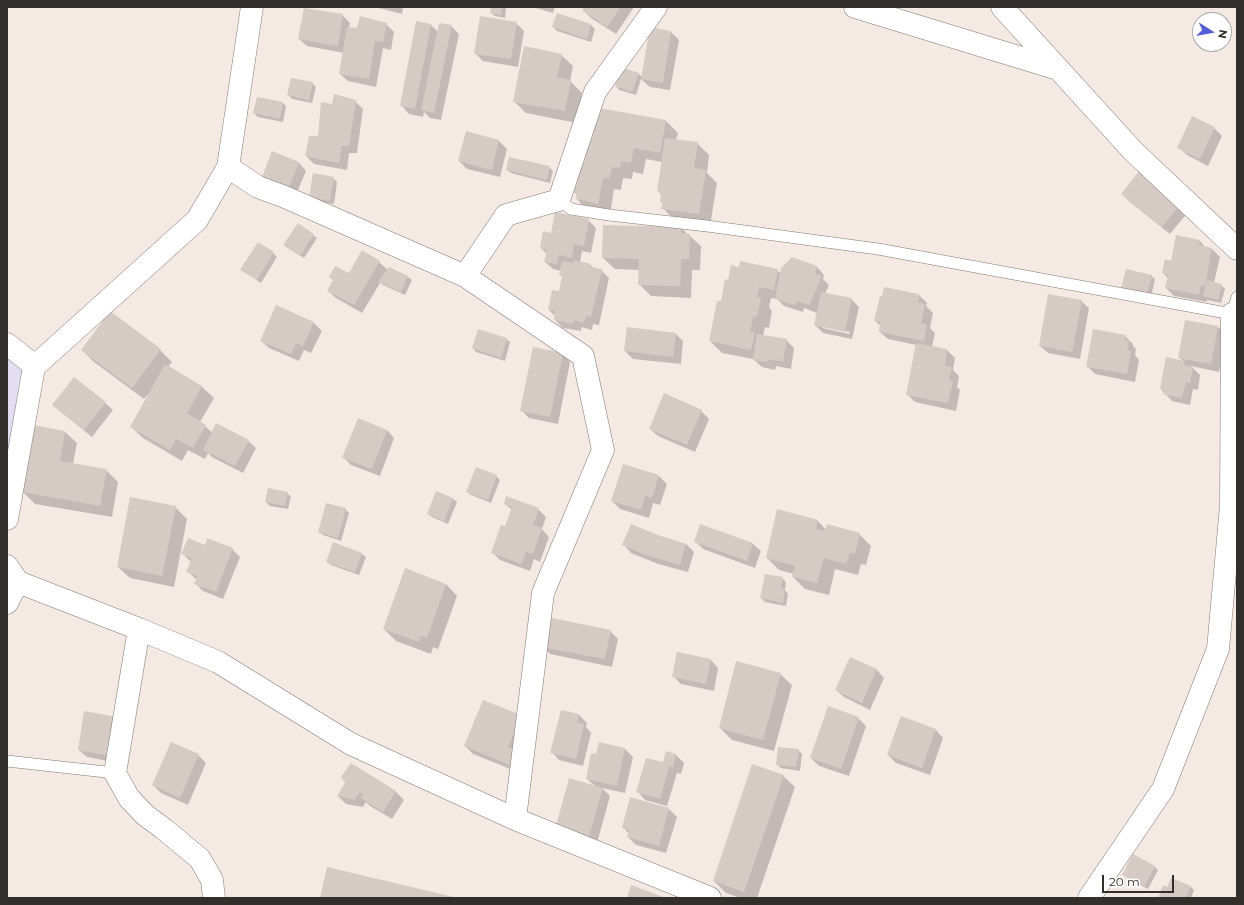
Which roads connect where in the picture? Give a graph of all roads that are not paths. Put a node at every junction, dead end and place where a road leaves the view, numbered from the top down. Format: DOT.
graph roads {
  1 [pos="252,7"];
  2 [pos="656,7"];
  3 [pos="854,7"];
  4 [pos="1002,7"];
  5 [pos="1059,70"];
  6 [pos="228,167"];
  7 [pos="559,200"];
  8 [pos="1237,249"];
  9 [pos="465,276"];
  10 [pos="1234,305"];
  11 [pos="7,344"];
  12 [pos="35,366"];
  13 [pos="7,519"];
  14 [pos="13,574"];
  15 [pos="7,603"];
  16 [pos="138,629"];
  17 [pos="7,761"];
  18 [pos="115,773"];
  19 [pos="515,819"];
  20 [pos="680,892"];
  21 [pos="214,898"];
  22 [pos="710,898"];
  23 [pos="1089,898"];
  1 -- 6 [label="street"];
  2 -- 7 [label="street"];
  3 -- 5 [label="street"];
  4 -- 5 [label="street"];
  5 -- 8 [label="street"];
  6 -- 9 [label="street"];
  6 -- 12 [label="street"];
  7 -- 9 [label="street"];
  7 -- 10 [label="lane"];
  9 -- 19 [label="street"];
  10 -- 23 [label="street"];
  11 -- 12 [label="street"];
  12 -- 13 [label="street"];
  14 -- 15 [label="street"];
  14 -- 16 [label="street"];
  16 -- 18 [label="street"];
  16 -- 19 [label="street"];
  17 -- 18 [label="lane"];
  18 -- 21 [label="street"];
  19 -- 20 [label="street"];
  20 -- 22 [label="street"];
}
